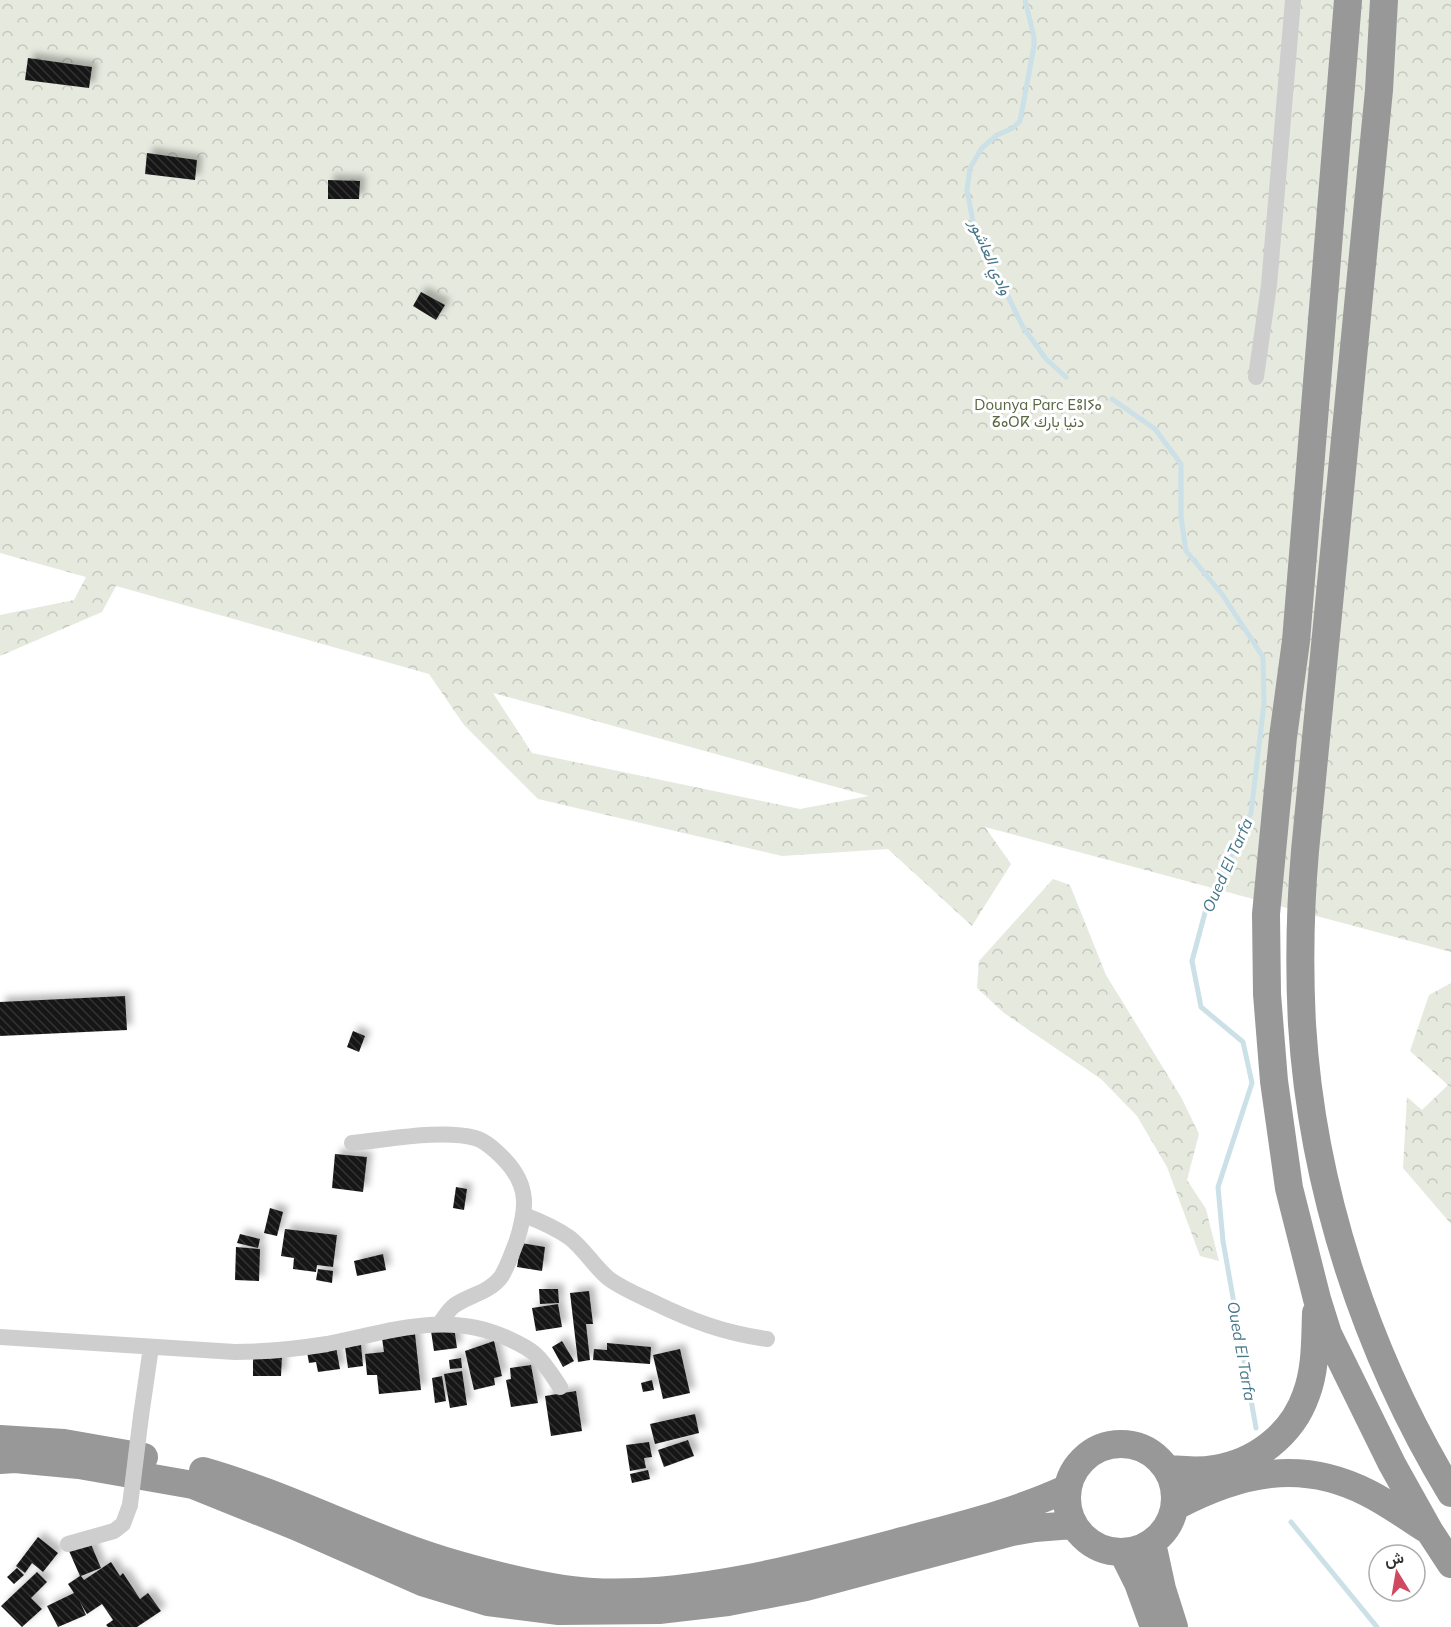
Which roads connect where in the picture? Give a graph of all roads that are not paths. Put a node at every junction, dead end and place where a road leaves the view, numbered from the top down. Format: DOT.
graph roads {
  1 [pos="1293,0"];
  2 [pos="1348,0"];
  3 [pos="1384,0"];
  4 [pos="1256,377"];
  5 [pos="352,1143"];
  6 [pos="524,1215"];
  7 [pos="1317,1299"];
  8 [pos="440,1323"];
  9 [pos="0,1337"];
  10 [pos="767,1339"];
  11 [pos="151,1347"];
  12 [pos="560,1387"];
  13 [pos="0,1439"];
  14 [pos="1423,1448"];
  15 [pos="0,1460"];
  16 [pos="1167,1469"];
  17 [pos="1451,1477"];
  18 [pos="1068,1488"];
  19 [pos="1451,1494"];
  20 [pos="1176,1506"];
  21 [pos="1073,1525"];
  22 [pos="1430,1532"];
  23 [pos="68,1544"];
  24 [pos="1152,1544"];
  25 [pos="1124,1553"];
  26 [pos="1451,1564"];
  27 [pos="1154,1627"];
  28 [pos="1174,1627"];
  1 -- 4 [label="street"];
  2 -- 7 [label="highway"];
  3 -- 14 [label="highway"];
  5 -- 6 [label="street"];
  6 -- 8 [label="street"];
  6 -- 10 [label="street"];
  7 -- 16 [label="highway"];
  7 -- 22 [label="highway"];
  8 -- 11 [label="street"];
  8 -- 12 [label="street"];
  9 -- 11 [label="street"];
  11 -- 23 [label="street, bridge"];
  13 -- 18 [label="highway"];
  14 -- 17 [label="highway"];
  14 -- 19 [label="highway"];
  15 -- 21 [label="highway"];
  16 -- 18 [label="highway"];
  16 -- 20 [label="highway"];
  18 -- 21 [label="highway"];
  20 -- 22 [label="highway"];
  20 -- 24 [label="highway"];
  21 -- 25 [label="highway"];
  22 -- 26 [label="highway"];
  24 -- 25 [label="highway"];
  24 -- 28 [label="highway"];
  25 -- 27 [label="highway"];
}
